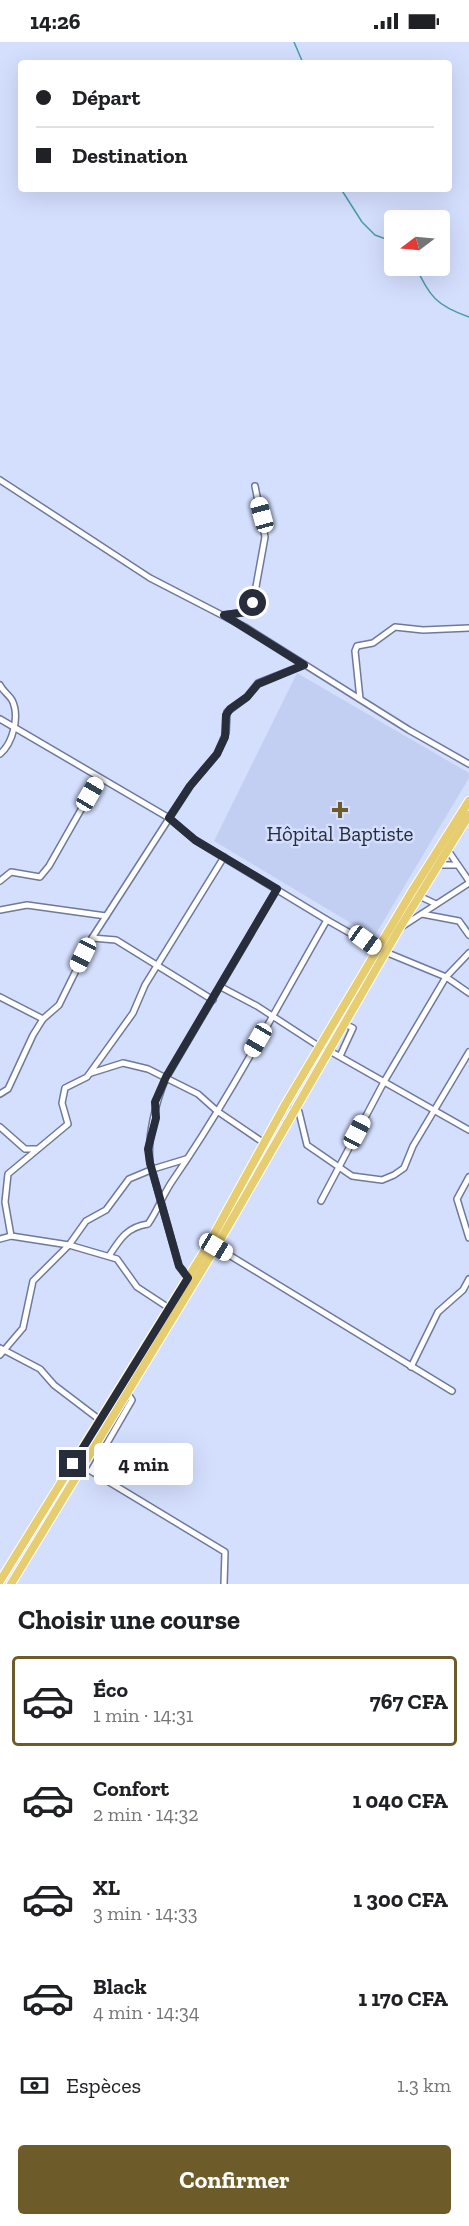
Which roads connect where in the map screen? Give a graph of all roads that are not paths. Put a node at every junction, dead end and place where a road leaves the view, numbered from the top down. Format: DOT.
graph roads {
  1 [pos="0,480"];
  2 [pos="255,486"];
  3 [pos="224,615"];
  4 [pos="469,628"];
  5 [pos="304,665"];
  6 [pos="0,685"];
  7 [pos="360,699"];
  8 [pos="0,719"];
  9 [pos="14,727"];
  10 [pos="0,754"];
  11 [pos="469,764"];
  12 [pos="99,778"];
  13 [pos="469,801"];
  14 [pos="469,815"];
  15 [pos="169,818"];
  16 [pos="447,849"];
  17 [pos="225,857"];
  18 [pos="439,865"];
  19 [pos="457,865"];
  20 [pos="428,867"];
  21 [pos="0,881"];
  22 [pos="469,882"];
  23 [pos="277,889"];
  24 [pos="415,894"];
  25 [pos="436,904"];
  26 [pos="0,910"];
  27 [pos="422,914"];
  28 [pos="106,916"];
  29 [pos="327,920"];
  30 [pos="399,929"];
  31 [pos="469,935"];
  32 [pos="92,938"];
  33 [pos="382,950"];
  34 [pos="469,953"];
  35 [pos="158,964"];
  36 [pos="446,977"];
  37 [pos="221,987"];
  38 [pos="469,993"];
  39 [pos="0,997"];
  40 [pos="213,1000"];
  41 [pos="272,1016"];
  42 [pos="43,1019"];
  43 [pos="340,1021"];
  44 [pos="324,1049"];
  45 [pos="469,1052"];
  46 [pos="340,1056"];
  47 [pos="90,1074"];
  48 [pos="166,1077"];
  49 [pos="385,1080"];
  50 [pos="0,1094"];
  51 [pos="294,1109"];
  52 [pos="217,1112"];
  53 [pos="433,1112"];
  54 [pos="0,1127"];
  55 [pos="469,1131"];
  56 [pos="264,1143"];
  57 [pos="36,1149"];
  58 [pos="188,1159"];
  59 [pos="339,1167"];
  60 [pos="153,1169"];
  61 [pos="469,1177"];
  62 [pos="321,1201"];
  63 [pos="161,1203"];
  64 [pos="11,1236"];
  65 [pos="469,1238"];
  66 [pos="0,1239"];
  67 [pos="69,1245"];
  68 [pos="216,1247"];
  69 [pos="109,1256"];
  70 [pos="191,1279"];
  71 [pos="469,1279"];
  72 [pos="172,1310"];
  73 [pos="1,1351"];
  74 [pos="411,1367"];
  75 [pos="452,1391"];
  76 [pos="127,1392"];
  77 [pos="100,1420"];
  78 [pos="0,1581"];
  79 [pos="11,1584"];
  80 [pos="224,1584"];
  1 -- 3 [label="street"];
  2 -- 3 [label="street"];
  3 -- 5 [label="street"];
  4 -- 7 [label="street"];
  5 -- 7 [label="street"];
  5 -- 15 [label="street"];
  6 -- 9 [label="street"];
  7 -- 11 [label="street"];
  8 -- 9 [label="street"];
  9 -- 10 [label="street"];
  9 -- 12 [label="street"];
  12 -- 15 [label="street"];
  12 -- 21 [label="street"];
  13 -- 20 [label="main road"];
  14 -- 16 [label="main road"];
  15 -- 17 [label="street"];
  15 -- 28 [label="street"];
  16 -- 18 [label="main road"];
  16 -- 19 [label="street"];
  17 -- 23 [label="street"];
  17 -- 35 [label="street"];
  18 -- 19 [label="street"];
  18 -- 20 [label="street"];
  18 -- 24 [label="main road"];
  19 -- 22 [label="street"];
  20 -- 24 [label="main road"];
  22 -- 25 [label="street"];
  23 -- 29 [label="street"];
  23 -- 37 [label="street"];
  24 -- 25 [label="street"];
  24 -- 30 [label="main road"];
  24 -- 33 [label="main road"];
  25 -- 27 [label="street"];
  26 -- 28 [label="street"];
  27 -- 30 [label="street"];
  27 -- 31 [label="street"];
  28 -- 32 [label="street"];
  29 -- 33 [label="street"];
  29 -- 41 [label="street"];
  30 -- 33 [label="main road"];
  32 -- 35 [label="street"];
  32 -- 42 [label="street"];
  33 -- 36 [label="street"];
  33 -- 43 [label="main road"];
  34 -- 36 [label="street"];
  35 -- 40 [label="street"];
  35 -- 47 [label="street"];
  36 -- 38 [label="street"];
  36 -- 49 [label="street"];
  37 -- 40 [label="street"];
  37 -- 41 [label="street"];
  39 -- 42 [label="street"];
  40 -- 48 [label="street"];
  41 -- 44 [label="street"];
  41 -- 52 [label="street"];
  42 -- 50 [label="street"];
  43 -- 44 [label="main road"];
  43 -- 46 [label="street"];
  44 -- 46 [label="street"];
  44 -- 51 [label="main road"];
  44 -- 56 [label="main road"];
  45 -- 53 [label="street"];
  46 -- 49 [label="street"];
  47 -- 48 [label="street"];
  47 -- 57 [label="street"];
  48 -- 52 [label="street"];
  48 -- 60 [label="street"];
  49 -- 53 [label="street"];
  49 -- 59 [label="street"];
  51 -- 59 [label="street"];
  51 -- 68 [label="main road"];
  52 -- 56 [label="street"];
  52 -- 58 [label="street"];
  53 -- 55 [label="street"];
  53 -- 59 [label="street"];
  54 -- 57 [label="street"];
  56 -- 70 [label="main road"];
  57 -- 64 [label="street"];
  58 -- 60 [label="street"];
  58 -- 63 [label="street"];
  59 -- 62 [label="street"];
  60 -- 63 [label="street"];
  60 -- 67 [label="street"];
  61 -- 65 [label="street"];
  63 -- 69 [label="street"];
  63 -- 70 [label="street"];
  64 -- 66 [label="street"];
  64 -- 67 [label="street"];
  67 -- 69 [label="street"];
  67 -- 73 [label="street"];
  68 -- 70 [label="main road"];
  68 -- 74 [label="street"];
  69 -- 72 [label="street"];
  70 -- 72 [label="main road"];
  71 -- 74 [label="street"];
  72 -- 76 [label="main road"];
  72 -- 77 [label="main road"];
  73 -- 77 [label="street"];
  74 -- 75 [label="street"];
  76 -- 79 [label="main road"];
  76 -- 80 [label="street"];
  77 -- 78 [label="main road"];
}
